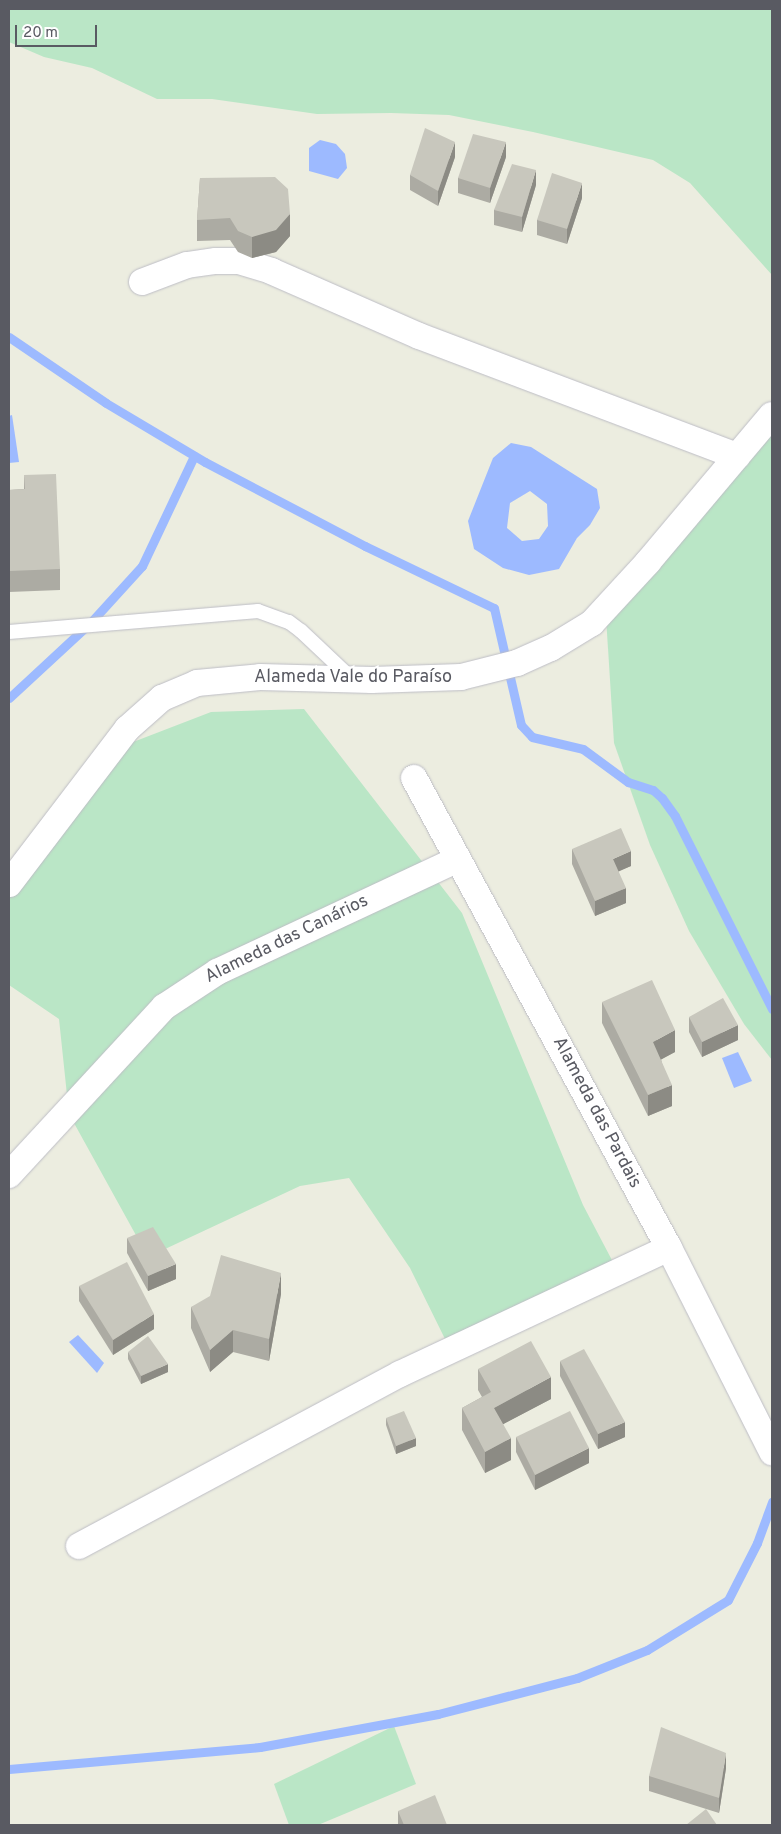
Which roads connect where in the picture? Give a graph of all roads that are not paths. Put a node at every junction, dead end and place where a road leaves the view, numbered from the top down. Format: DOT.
graph roads {
  1 [pos="142,282"];
  2 [pos="772,415"];
  3 [pos="737,456"];
  4 [pos="9,632"];
  5 [pos="352,680"];
  6 [pos="414,778"];
  7 [pos="458,859"];
  8 [pos="9,884"];
  9 [pos="9,1175"];
  10 [pos="669,1248"];
  11 [pos="772,1452"];
  12 [pos="79,1546"];
  1 -- 3 [label="street"];
  2 -- 3 [label="street, Alameda Vale do Paraíso"];
  3 -- 5 [label="street, Alameda Vale do Paraíso"];
  4 -- 5 [label="lane"];
  5 -- 8 [label="street, Alameda Vale do Paraíso"];
  6 -- 7 [label="street, Alameda das Pardais"];
  7 -- 9 [label="street, Alameda das Canários"];
  7 -- 10 [label="street, Alameda das Pardais"];
  10 -- 11 [label="street, Alameda das Pardais"];
  10 -- 12 [label="street"];
}
